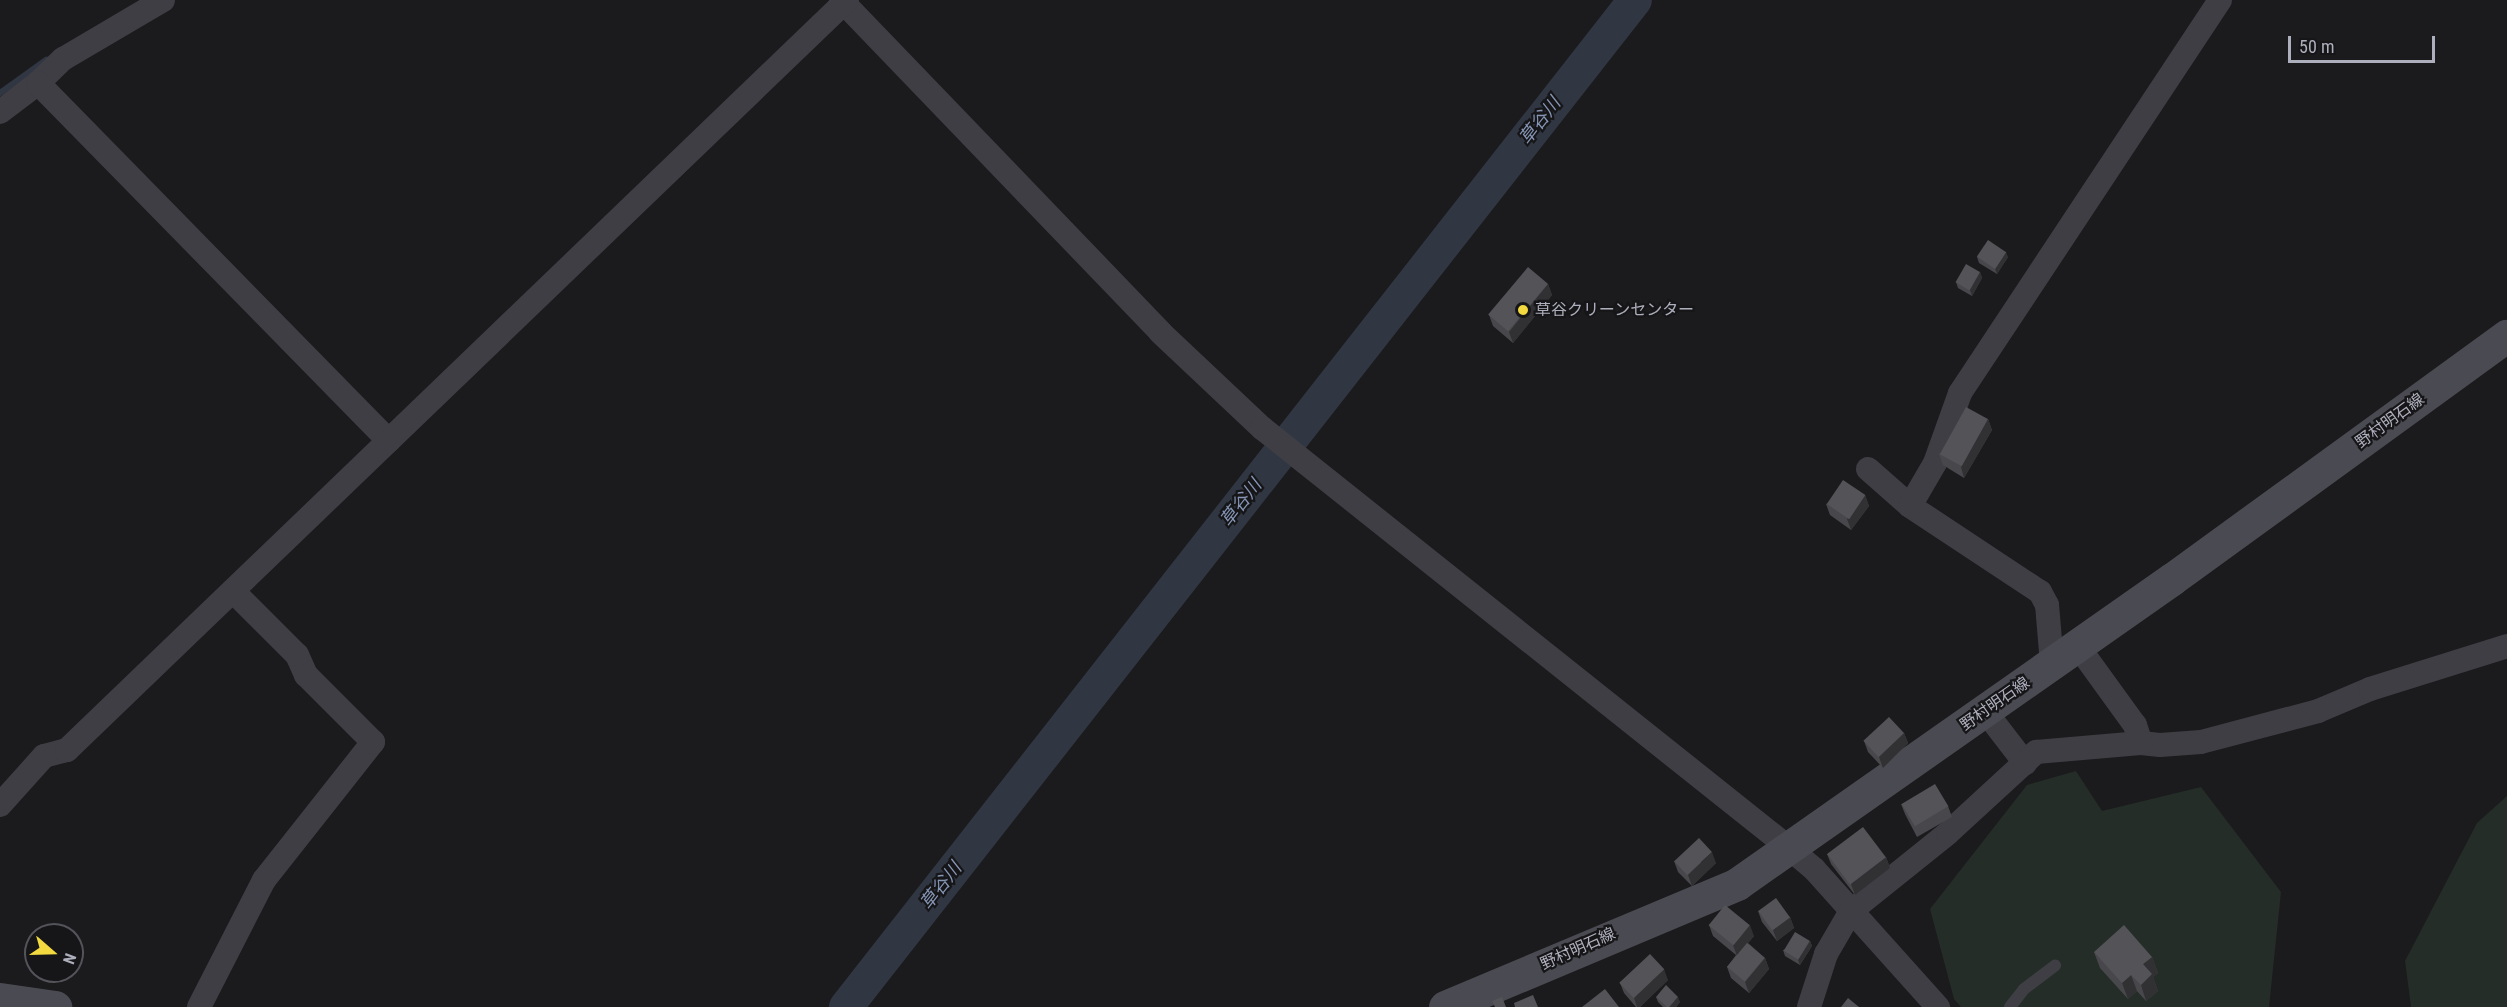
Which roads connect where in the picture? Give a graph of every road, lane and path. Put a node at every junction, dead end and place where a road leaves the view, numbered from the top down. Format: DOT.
graph roads {
  1 [pos="163,0"];
  2 [pos="2220,0"];
  3 [pos="844,1"];
  4 [pos="38,83"];
  5 [pos="1,108"];
  6 [pos="2507,336"];
  7 [pos="389,441"];
  8 [pos="1868,469"];
  9 [pos="1910,506"];
  10 [pos="233,591"];
  11 [pos="2507,646"];
  12 [pos="2064,654"];
  13 [pos="1984,711"];
  14 [pos="2141,743"];
  15 [pos="2025,763"];
  16 [pos="0,805"];
  17 [pos="1790,848"];
  18 [pos="1851,911"];
  19 [pos="2055,966"];
  20 [pos="0,999"];
  21 [pos="55,1007"];
  22 [pos="199,1007"];
  23 [pos="1445,1007"];
  24 [pos="1809,1007"];
  25 [pos="1938,1007"];
  26 [pos="2010,1007"];
  1 -- 4 [label="street"];
  2 -- 9 [label="street"];
  3 -- 7 [label="street"];
  3 -- 17 [label="street"];
  4 -- 5 [label="street"];
  4 -- 7 [label="street"];
  6 -- 12 [label="main road, 野村明石線"];
  7 -- 10 [label="street"];
  8 -- 9 [label="street"];
  9 -- 12 [label="street"];
  10 -- 16 [label="street"];
  10 -- 22 [label="street"];
  11 -- 14 [label="street"];
  12 -- 13 [label="main road, 野村明石線"];
  12 -- 14 [label="street"];
  13 -- 15 [label="street"];
  13 -- 17 [label="main road, 野村明石線"];
  14 -- 15 [label="street"];
  15 -- 18 [label="street"];
  17 -- 18 [label="street"];
  17 -- 23 [label="main road, 野村明石線"];
  18 -- 24 [label="street"];
  18 -- 25 [label="street"];
  19 -- 26 [label="lane"];
  20 -- 21 [label="main road"];
}
